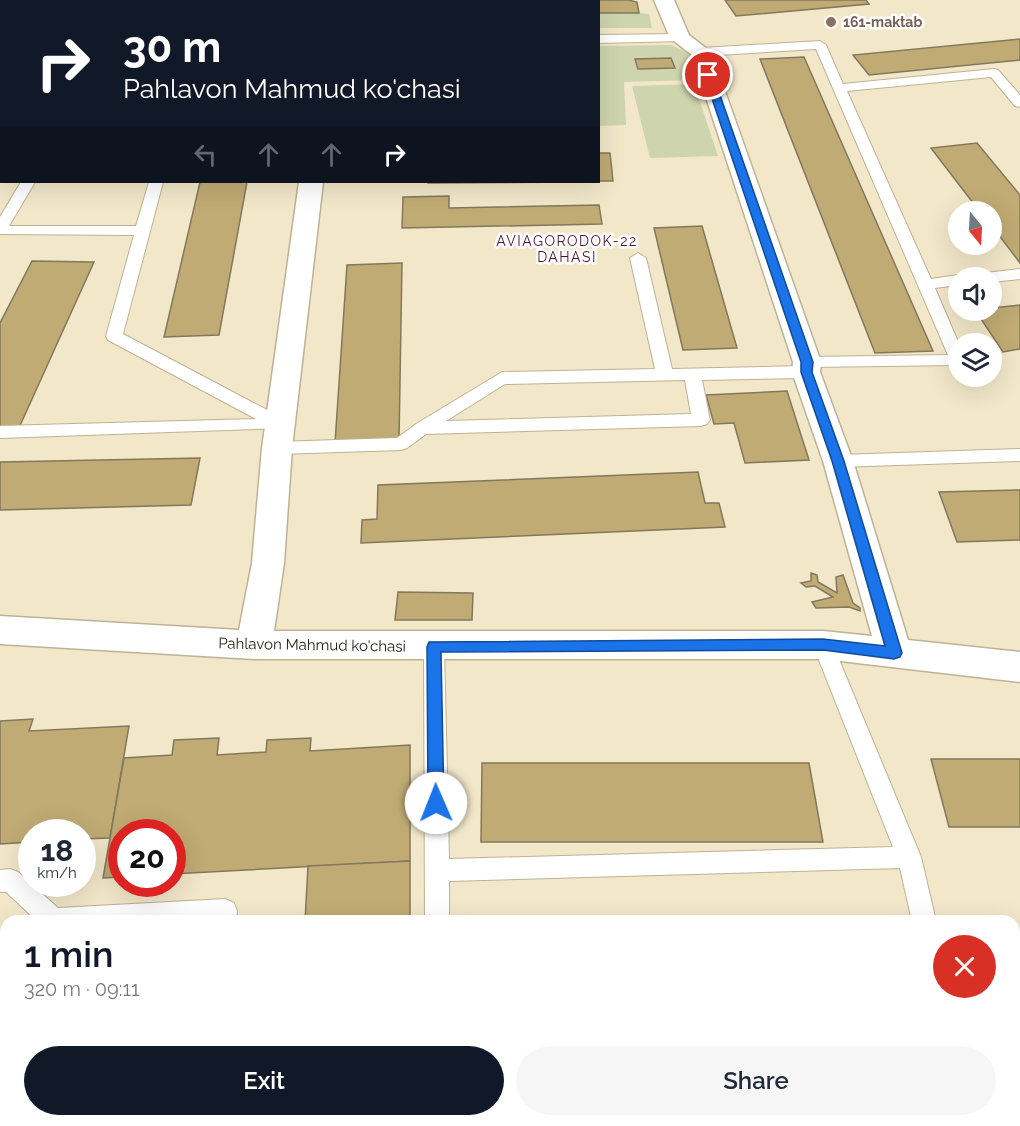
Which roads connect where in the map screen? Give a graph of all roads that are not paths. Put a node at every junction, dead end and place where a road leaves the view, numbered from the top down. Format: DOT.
graph roads {
  1 [pos="664,0"];
  2 [pos="600,39"];
  3 [pos="690,45"];
  4 [pos="838,88"];
  5 [pos="1020,103"];
  6 [pos="27,183"];
  7 [pos="156,183"];
  8 [pos="311,183"];
  9 [pos="0,230"];
  10 [pos="142,231"];
  11 [pos="638,258"];
  12 [pos="1020,274"];
  13 [pos="1002,276"];
  14 [pos="948,281"];
  15 [pos="927,284"];
  16 [pos="948,335"];
  17 [pos="948,360"];
  18 [pos="807,367"];
  19 [pos="692,374"];
  20 [pos="666,375"];
  21 [pos="422,428"];
  22 [pos="0,432"];
  23 [pos="279,436"];
  24 [pos="1020,455"];
  25 [pos="838,461"];
  26 [pos="0,630"];
  27 [pos="254,645"];
  28 [pos="823,645"];
  29 [pos="434,647"];
  30 [pos="894,653"];
  31 [pos="1020,667"];
  32 [pos="909,857"];
  33 [pos="437,870"];
  34 [pos="0,881"];
  35 [pos="48,915"];
  36 [pos="149,915"];
  37 [pos="225,915"];
  38 [pos="437,915"];
  39 [pos="923,915"];
  1 -- 3 [label="street"];
  2 -- 3 [label="lane"];
  3 -- 4 [label="lane"];
  3 -- 18 [label="street"];
  4 -- 5 [label="lane"];
  4 -- 15 [label="lane"];
  6 -- 9 [label="lane"];
  7 -- 10 [label="lane"];
  8 -- 23 [label="street"];
  9 -- 10 [label="lane"];
  10 -- 23 [label="lane"];
  11 -- 20 [label="lane"];
  12 -- 13 [label="lane"];
  14 -- 15 [label="lane"];
  15 -- 16 [label="lane"];
  17 -- 18 [label="lane"];
  18 -- 19 [label="lane"];
  18 -- 25 [label="street"];
  19 -- 20 [label="lane"];
  19 -- 21 [label="lane"];
  20 -- 21 [label="lane"];
  21 -- 23 [label="lane"];
  22 -- 23 [label="lane"];
  23 -- 27 [label="street"];
  24 -- 25 [label="lane"];
  25 -- 30 [label="street"];
  26 -- 27 [label="street, Pahlavon Mahmud ko'chasi"];
  27 -- 29 [label="street, Pahlavon Mahmud ko'chasi"];
  28 -- 29 [label="street, Pahlavon Mahmud ko'chasi"];
  28 -- 30 [label="street, Pahlavon Mahmud ko'chasi"];
  28 -- 32 [label="lane"];
  29 -- 33 [label="lane"];
  30 -- 31 [label="street, Pahlavon Mahmud ko'chasi"];
  32 -- 33 [label="lane"];
  32 -- 39 [label="lane"];
  33 -- 38 [label="lane"];
  34 -- 35 [label="lane"];
  36 -- 37 [label="lane"];
}
